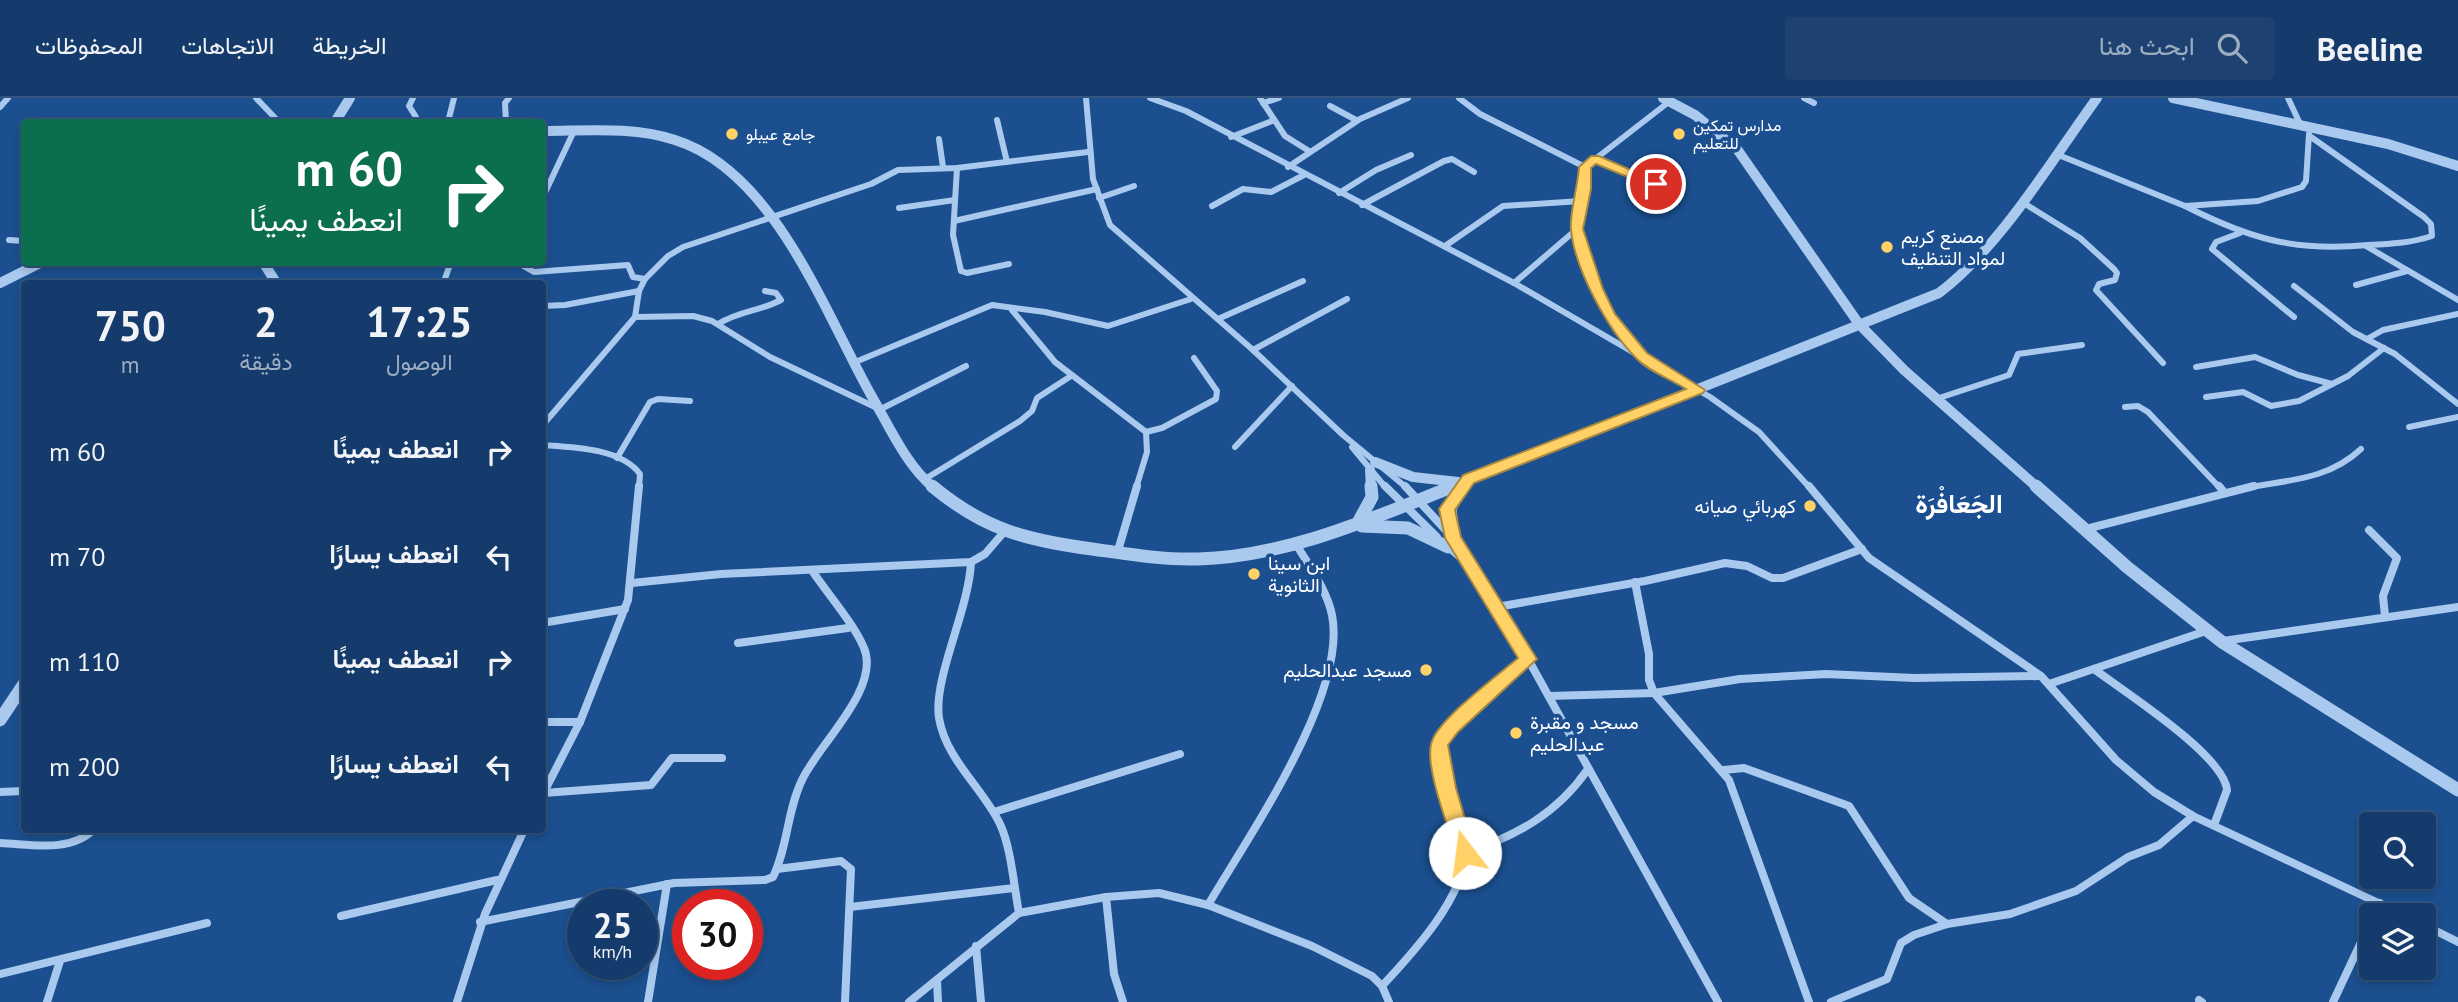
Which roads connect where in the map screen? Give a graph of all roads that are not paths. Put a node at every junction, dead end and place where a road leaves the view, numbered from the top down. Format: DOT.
graph roads {
  1 [pos="8,98"];
  2 [pos="256,98"];
  3 [pos="350,98"];
  4 [pos="414,98"];
  5 [pos="454,98"];
  6 [pos="509,98"];
  7 [pos="1086,98"];
  8 [pos="1156,98"];
  9 [pos="1279,98"];
  10 [pos="1406,98"];
  11 [pos="1460,98"];
  12 [pos="1804,98"];
  13 [pos="2097,98"];
  14 [pos="2173,98"];
  15 [pos="2288,98"];
  16 [pos="1669,99"];
  17 [pos="1262,101"];
  18 [pos="1814,103"];
  19 [pos="1330,106"];
  20 [pos="0,107"];
  21 [pos="276,119"];
  22 [pos="337,119"];
  23 [pos="416,119"];
  24 [pos="449,119"];
  25 [pos="506,119"];
  26 [pos="998,120"];
  27 [pos="1356,120"];
  28 [pos="1272,121"];
  29 [pos="2298,123"];
  30 [pos="546,131"];
  31 [pos="574,131"];
  32 [pos="2311,136"];
  33 [pos="1231,137"];
  34 [pos="939,139"];
  35 [pos="1309,151"];
  36 [pos="1088,152"];
  37 [pos="2054,153"];
  38 [pos="1411,155"];
  39 [pos="1595,159"];
  40 [pos="1007,162"];
  41 [pos="2458,166"];
  42 [pos="943,167"];
  43 [pos="1288,167"];
  44 [pos="1585,167"];
  45 [pos="957,168"];
  46 [pos="1474,172"];
  47 [pos="1304,175"];
  48 [pos="1656,184"];
  49 [pos="1134,186"];
  50 [pos="1097,189"];
  51 [pos="546,190"];
  52 [pos="1339,193"];
  53 [pos="1099,198"];
  54 [pos="955,200"];
  55 [pos="1581,201"];
  56 [pos="2022,202"];
  57 [pos="1362,205"];
  58 [pos="1212,206"];
  59 [pos="2185,206"];
  60 [pos="900,208"];
  61 [pos="773,217"];
  62 [pos="954,221"];
  63 [pos="1577,229"];
  64 [pos="2240,233"];
  65 [pos="9,240"];
  66 [pos="21,241"];
  67 [pos="1445,246"];
  68 [pos="2365,246"];
  69 [pos="1009,264"];
  70 [pos="34,266"];
  71 [pos="523,266"];
  72 [pos="2407,271"];
  73 [pos="645,279"];
  74 [pos="1303,281"];
  75 [pos="0,283"];
  76 [pos="1514,283"];
  77 [pos="2356,285"];
  78 [pos="2294,286"];
  79 [pos="639,291"];
  80 [pos="765,291"];
  81 [pos="1191,299"];
  82 [pos="1348,299"];
  83 [pos="2458,299"];
  84 [pos="546,306"];
  85 [pos="1012,310"];
  86 [pos="2458,314"];
  87 [pos="635,317"];
  88 [pos="2294,317"];
  89 [pos="1218,319"];
  90 [pos="718,324"];
  91 [pos="1859,324"];
  92 [pos="2367,339"];
  93 [pos="2082,345"];
  94 [pos="2384,348"];
  95 [pos="1253,350"];
  96 [pos="1642,356"];
  97 [pos="1194,358"];
  98 [pos="853,363"];
  99 [pos="2163,363"];
  100 [pos="966,366"];
  101 [pos="2196,367"];
  102 [pos="1071,376"];
  103 [pos="2333,384"];
  104 [pos="1292,386"];
  105 [pos="1698,390"];
  106 [pos="2206,397"];
  107 [pos="1936,398"];
  108 [pos="690,401"];
  109 [pos="2458,404"];
  110 [pos="2125,407"];
  111 [pos="878,409"];
  112 [pos="2458,417"];
  113 [pos="546,421"];
  114 [pos="2409,427"];
  115 [pos="1146,432"];
  116 [pos="546,446"];
  117 [pos="1235,447"];
  118 [pos="2361,449"];
  119 [pos="617,458"];
  120 [pos="1372,466"];
  121 [pos="925,479"];
  122 [pos="1465,481"];
  123 [pos="2224,492"];
  124 [pos="1419,500"];
  125 [pos="1405,505"];
  126 [pos="1359,521"];
  127 [pos="1340,528"];
  128 [pos="2086,529"];
  129 [pos="2369,530"];
  130 [pos="1004,532"];
  131 [pos="1296,543"];
  132 [pos="1450,543"];
  133 [pos="1862,549"];
  134 [pos="1117,554"];
  135 [pos="971,562"];
  136 [pos="813,572"];
  137 [pos="1635,582"];
  138 [pos="632,583"];
  139 [pos="1497,607"];
  140 [pos="2458,607"];
  141 [pos="625,609"];
  142 [pos="2385,615"];
  143 [pos="546,623"];
  144 [pos="848,628"];
  145 [pos="2206,631"];
  146 [pos="2222,642"];
  147 [pos="738,643"];
  148 [pos="1528,659"];
  149 [pos="2094,669"];
  150 [pos="2041,676"];
  151 [pos="2049,684"];
  152 [pos="21,688"];
  153 [pos="1654,694"];
  154 [pos="1549,696"];
  155 [pos="0,720"];
  156 [pos="546,722"];
  157 [pos="580,722"];
  158 [pos="1180,754"];
  159 [pos="722,758"];
  160 [pos="1588,769"];
  161 [pos="1724,770"];
  162 [pos="546,788"];
  163 [pos="21,790"];
  164 [pos="2458,790"];
  165 [pos="0,792"];
  166 [pos="546,794"];
  167 [pos="994,812"];
  168 [pos="2193,816"];
  169 [pos="2214,825"];
  170 [pos="90,833"];
  171 [pos="522,833"];
  172 [pos="0,843"];
  173 [pos="1465,853"];
  174 [pos="777,869"];
  175 [pos="497,880"];
  176 [pos="667,884"];
  177 [pos="1014,888"];
  178 [pos="1106,897"];
  179 [pos="2380,903"];
  180 [pos="1208,905"];
  181 [pos="850,907"];
  182 [pos="1019,913"];
  183 [pos="341,916"];
  184 [pos="481,922"];
  185 [pos="206,923"];
  186 [pos="1947,924"];
  187 [pos="2436,931"];
  188 [pos="2458,942"];
  189 [pos="976,946"];
  190 [pos="2359,947"];
  191 [pos="60,961"];
  192 [pos="0,974"];
  193 [pos="937,980"];
  194 [pos="1382,986"];
  195 [pos="47,1002"];
  196 [pos="457,1002"];
  197 [pos="649,1002"];
  198 [pos="845,1002"];
  199 [pos="909,1002"];
  200 [pos="939,1002"];
  201 [pos="981,1002"];
  202 [pos="1123,1002"];
  203 [pos="1389,1002"];
  204 [pos="1718,1002"];
  205 [pos="1809,1002"];
  206 [pos="1831,1002"];
  207 [pos="2333,1002"];
  1 -- 20 [label="street"];
  2 -- 21 [label="street"];
  3 -- 22 [label="street"];
  4 -- 23 [label="street"];
  5 -- 24 [label="street"];
  6 -- 25 [label="street"];
  7 -- 36 [label="street"];
  8 -- 33 [label="street"];
  9 -- 17 [label="street"];
  10 -- 27 [label="street"];
  11 -- 44 [label="street"];
  12 -- 18 [label="street"];
  13 -- 37 [label="street"];
  14 -- 29 [label="street"];
  15 -- 29 [label="street"];
  16 -- 39 [label="street"];
  16 -- 91 [label="street"];
  17 -- 28 [label="street"];
  19 -- 27 [label="street"];
  26 -- 40 [label="street"];
  27 -- 35 [label="street"];
  28 -- 33 [label="street"];
  28 -- 35 [label="street"];
  29 -- 32 [label="street"];
  29 -- 41 [label="street"];
  30 -- 31 [label="street"];
  31 -- 51 [label="street"];
  31 -- 61 [label="street"];
  32 -- 59 [label="street"];
  32 -- 68 [label="street"];
  33 -- 43 [label="street"];
  34 -- 42 [label="street"];
  35 -- 43 [label="street"];
  36 -- 40 [label="street"];
  36 -- 50 [label="street"];
  37 -- 56 [label="street"];
  37 -- 59 [label="street"];
  38 -- 52 [label="street"];
  39 -- 44 [label="street"];
  39 -- 48 [label="street"];
  40 -- 45 [label="street"];
  42 -- 45 [label="street"];
  42 -- 61 [label="street"];
  43 -- 47 [label="street"];
  44 -- 55 [label="street"];
  45 -- 54 [label="street"];
  46 -- 57 [label="street"];
  47 -- 52 [label="street"];
  47 -- 58 [label="street"];
  49 -- 53 [label="street"];
  50 -- 53 [label="street"];
  50 -- 62 [label="street"];
  52 -- 57 [label="street"];
  53 -- 81 [label="street"];
  54 -- 60 [label="street"];
  54 -- 62 [label="street"];
  55 -- 63 [label="street"];
  55 -- 67 [label="street"];
  56 -- 91 [label="street"];
  56 -- 99 [label="street"];
  57 -- 67 [label="street"];
  59 -- 64 [label="street"];
  61 -- 73 [label="street"];
  61 -- 98 [label="street"];
  62 -- 69 [label="street"];
  63 -- 76 [label="street"];
  63 -- 96 [label="street"];
  64 -- 68 [label="street"];
  64 -- 88 [label="street"];
  65 -- 66 [label="street"];
  67 -- 76 [label="street"];
  68 -- 72 [label="street"];
  70 -- 75 [label="street"];
  71 -- 73 [label="street"];
  72 -- 77 [label="street"];
  72 -- 83 [label="street"];
  73 -- 79 [label="street"];
  74 -- 89 [label="street"];
  76 -- 96 [label="street"];
  78 -- 92 [label="street"];
  79 -- 84 [label="street"];
  79 -- 87 [label="street"];
  80 -- 90 [label="street"];
  81 -- 85 [label="street"];
  81 -- 89 [label="street"];
  82 -- 95 [label="street"];
  85 -- 98 [label="street"];
  85 -- 102 [label="street"];
  86 -- 92 [label="street"];
  87 -- 90 [label="street"];
  87 -- 113 [label="street"];
  89 -- 95 [label="street"];
  90 -- 111 [label="street"];
  91 -- 105 [label="street"];
  91 -- 107 [label="street"];
  92 -- 94 [label="street"];
  93 -- 107 [label="street"];
  94 -- 103 [label="street"];
  94 -- 109 [label="street"];
  95 -- 104 [label="street"];
  96 -- 105 [label="street"];
  97 -- 115 [label="street"];
  98 -- 111 [label="street"];
  100 -- 111 [label="street"];
  101 -- 103 [label="street"];
  102 -- 115 [label="street"];
  102 -- 121 [label="street"];
  103 -- 106 [label="street"];
  104 -- 117 [label="street"];
  104 -- 120 [label="street"];
  105 -- 122 [label="street"];
  105 -- 133 [label="street"];
  107 -- 128 [label="street"];
  108 -- 119 [label="street"];
  110 -- 123 [label="street"];
  111 -- 121 [label="street"];
  112 -- 114 [label="street"];
  115 -- 134 [label="street"];
  116 -- 119 [label="street"];
  118 -- 123 [label="street"];
  119 -- 138 [label="street"];
  120 -- 122 [label="street"];
  120 -- 124 [label="street"];
  120 -- 125 [label="street"];
  120 -- 126 [label="street"];
  121 -- 130 [label="street"];
  122 -- 124 [label="street"];
  122 -- 132 [label="street"];
  123 -- 128 [label="street"];
  124 -- 125 [label="street"];
  124 -- 132 [label="street"];
  125 -- 126 [label="street"];
  125 -- 132 [label="street"];
  126 -- 127 [label="street"];
  127 -- 131 [label="street"];
  127 -- 132 [label="street"];
  128 -- 145 [label="street"];
  129 -- 142 [label="street"];
  130 -- 134 [label="street"];
  130 -- 135 [label="street"];
  131 -- 134 [label="street"];
  131 -- 180 [label="street"];
  132 -- 139 [label="street"];
  133 -- 137 [label="street"];
  133 -- 150 [label="street"];
  135 -- 136 [label="street"];
  135 -- 167 [label="street"];
  136 -- 138 [label="street"];
  136 -- 144 [label="street"];
  137 -- 139 [label="street"];
  137 -- 153 [label="street"];
  138 -- 141 [label="street"];
  139 -- 148 [label="street"];
  140 -- 142 [label="street"];
  141 -- 143 [label="street"];
  141 -- 157 [label="street"];
  142 -- 146 [label="street"];
  144 -- 147 [label="street"];
  144 -- 174 [label="street"];
  145 -- 146 [label="street"];
  145 -- 149 [label="street"];
  146 -- 164 [label="street"];
  148 -- 154 [label="street"];
  148 -- 173 [label="street"];
  149 -- 151 [label="street"];
  149 -- 169 [label="street"];
  150 -- 151 [label="street"];
  150 -- 153 [label="street"];
  151 -- 168 [label="street"];
  152 -- 155 [label="street"];
  153 -- 154 [label="street"];
  153 -- 161 [label="street"];
  154 -- 160 [label="street"];
  156 -- 157 [label="street"];
  157 -- 162 [label="street"];
  158 -- 167 [label="street"];
  159 -- 166 [label="street"];
  160 -- 173 [label="street"];
  160 -- 204 [label="street"];
  161 -- 186 [label="street"];
  161 -- 205 [label="street"];
  163 -- 165 [label="street"];
  167 -- 177 [label="street"];
  168 -- 169 [label="street"];
  168 -- 186 [label="street"];
  169 -- 179 [label="street"];
  170 -- 172 [label="street"];
  171 -- 175 [label="street"];
  173 -- 194 [label="street"];
  174 -- 176 [label="street"];
  174 -- 181 [label="street"];
  175 -- 183 [label="street"];
  175 -- 184 [label="street"];
  176 -- 184 [label="street"];
  176 -- 197 [label="street"];
  177 -- 181 [label="street"];
  177 -- 182 [label="street"];
  178 -- 180 [label="street"];
  178 -- 182 [label="street"];
  178 -- 202 [label="street"];
  180 -- 194 [label="street"];
  181 -- 198 [label="street"];
  182 -- 189 [label="street"];
  184 -- 196 [label="street"];
  185 -- 191 [label="street"];
  186 -- 206 [label="street"];
  187 -- 188 [label="street"];
  189 -- 193 [label="street"];
  189 -- 201 [label="street"];
  190 -- 207 [label="street"];
  191 -- 192 [label="street"];
  191 -- 195 [label="street"];
  193 -- 199 [label="street"];
  193 -- 200 [label="street"];
  194 -- 203 [label="street"];
}
